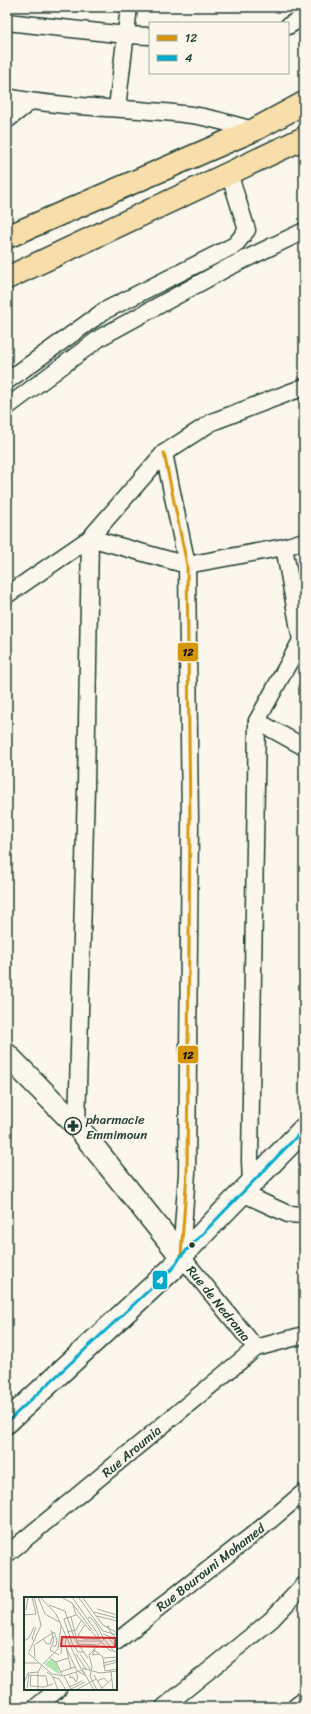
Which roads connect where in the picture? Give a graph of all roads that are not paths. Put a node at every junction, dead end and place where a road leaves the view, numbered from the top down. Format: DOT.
graph roads {
  1 [pos="129,7"];
  2 [pos="303,17"];
  3 [pos="7,22"];
  4 [pos="289,25"];
  5 [pos="126,35"];
  6 [pos="149,36"];
  7 [pos="7,97"];
  8 [pos="30,102"];
  9 [pos="304,103"];
  10 [pos="117,108"];
  11 [pos="7,120"];
  12 [pos="254,130"];
  13 [pos="304,138"];
  14 [pos="229,173"];
  15 [pos="304,231"];
  16 [pos="7,237"];
  17 [pos="7,278"];
  18 [pos="7,381"];
  19 [pos="304,386"];
  20 [pos="7,408"];
  21 [pos="164,453"];
  22 [pos="90,538"];
  23 [pos="304,541"];
  24 [pos="284,546"];
  25 [pos="187,565"];
  26 [pos="7,595"];
  27 [pos="303,639"];
  28 [pos="257,721"];
  29 [pos="304,747"];
  30 [pos="7,1056"];
  31 [pos="77,1126"];
  32 [pos="304,1128"];
  33 [pos="247,1188"];
  34 [pos="304,1215"];
  35 [pos="181,1256"];
  36 [pos="304,1335"];
  37 [pos="256,1348"];
  38 [pos="7,1422"];
  39 [pos="304,1492"];
  40 [pos="7,1554"];
  41 [pos="304,1585"];
  42 [pos="117,1641"];
  43 [pos="57,1690"];
  44 [pos="304,1700"];
  45 [pos="36,1707"];
  46 [pos="164,1707"];
  47 [pos="295,1707"];
  1 -- 5 [label="street"];
  2 -- 4 [label="street"];
  3 -- 5 [label="street"];
  5 -- 6 [label="street"];
  5 -- 10 [label="street"];
  7 -- 8 [label="street"];
  8 -- 10 [label="street"];
  8 -- 11 [label="street"];
  9 -- 12 [label="main road"];
  10 -- 12 [label="street"];
  12 -- 16 [label="main road"];
  13 -- 14 [label="main road"];
  14 -- 17 [label="main road"];
  14 -- 18 [label="street"];
  15 -- 20 [label="street"];
  19 -- 21 [label="street"];
  21 -- 22 [label="street"];
  21 -- 25 [label="street"];
  22 -- 25 [label="street"];
  22 -- 26 [label="street"];
  22 -- 31 [label="street"];
  23 -- 24 [label="street"];
  24 -- 25 [label="street"];
  24 -- 27 [label="street"];
  25 -- 35 [label="street"];
  27 -- 28 [label="street"];
  28 -- 29 [label="street"];
  28 -- 33 [label="street"];
  30 -- 31 [label="street"];
  31 -- 35 [label="street"];
  32 -- 33 [label="street"];
  33 -- 34 [label="street"];
  33 -- 35 [label="street"];
  35 -- 37 [label="street, Rue de Nedroma"];
  35 -- 38 [label="street"];
  36 -- 37 [label="street, Rue de Nedroma"];
  37 -- 40 [label="street, Rue Aroumia"];
  39 -- 42 [label="street, Rue Bourouni Mohamed"];
  41 -- 46 [label="street"];
  43 -- 45 [label="street"];
  44 -- 47 [label="street"];
}
